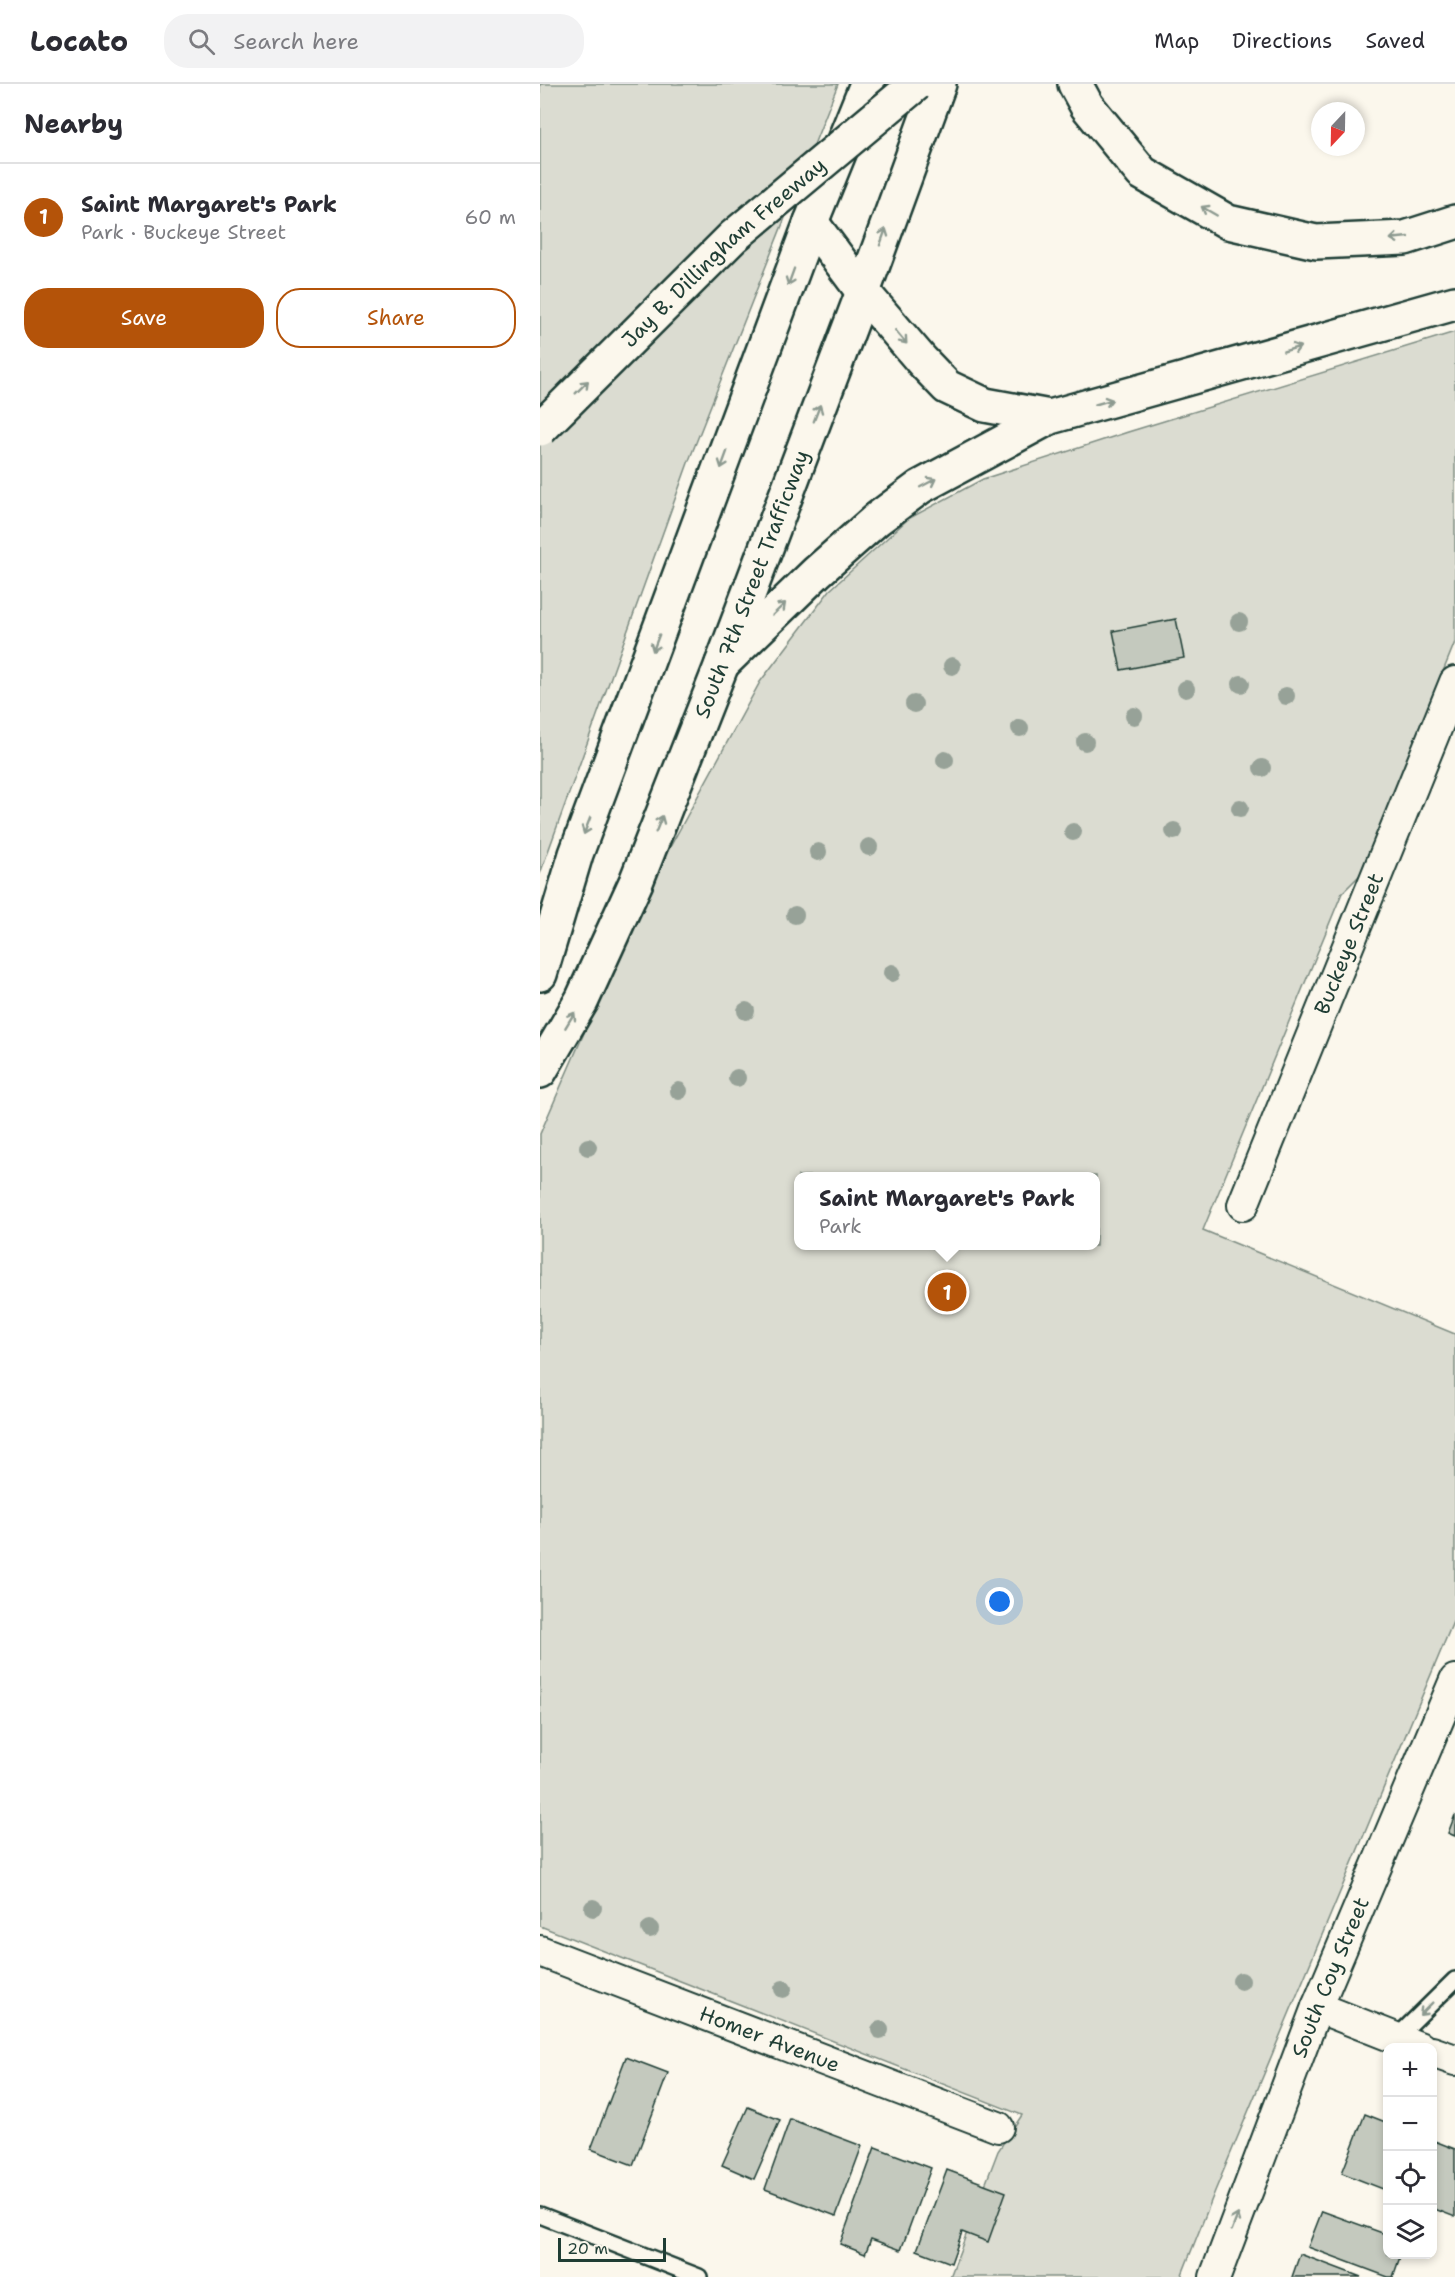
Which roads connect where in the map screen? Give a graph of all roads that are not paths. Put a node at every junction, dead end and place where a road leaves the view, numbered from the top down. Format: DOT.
graph roads {
  1 [pos="867,84"];
  2 [pos="916,84"];
  3 [pos="939,84"];
  4 [pos="1075,84"];
  5 [pos="811,222"];
  6 [pos="1455,222"];
  7 [pos="863,292"];
  8 [pos="1455,303"];
  9 [pos="1050,417"];
  10 [pos="540,429"];
  11 [pos="722,664"];
  12 [pos="1455,682"];
  13 [pos="540,974"];
  14 [pos="540,1071"];
  15 [pos="1243,1205"];
  16 [pos="1455,1680"];
  17 [pos="540,1951"];
  18 [pos="1455,1980"];
  19 [pos="1317,2007"];
  20 [pos="1409,2043"];
  21 [pos="1437,2054"];
  22 [pos="1455,2060"];
  23 [pos="998,2127"];
  24 [pos="540,2215"];
  25 [pos="699,2277"];
  26 [pos="1215,2277"];
  1 -- 5 [label="main road"];
  10 -- 2 [label="main road, Jay B. Dillingham Freeway, one-way, bridge"];
  7 -- 3 [label="main road, South 7th Street Trafficway, one-way"];
  6 -- 4 [label="main road, one-way"];
  5 -- 7 [label="main road"];
  5 -- 13 [label="main road, one-way"];
  7 -- 9 [label="main road, one-way"];
  11 -- 7 [label="main road, South 7th Street Trafficway, one-way"];
  9 -- 8 [label="main road, one-way"];
  11 -- 9 [label="main road, one-way"];
  14 -- 11 [label="main road, South 7th Street Trafficway, one-way"];
  12 -- 15 [label="street, Buckeye Street"];
  16 -- 19 [label="street, South Coy Street"];
  17 -- 23 [label="street, Homer Avenue"];
  18 -- 20 [label="lane, one-way"];
  19 -- 20 [label="street"];
  26 -- 19 [label="street, South Coy Street, one-way"];
  21 -- 22 [label="street"];
  24 -- 25 [label="lane"];
}
